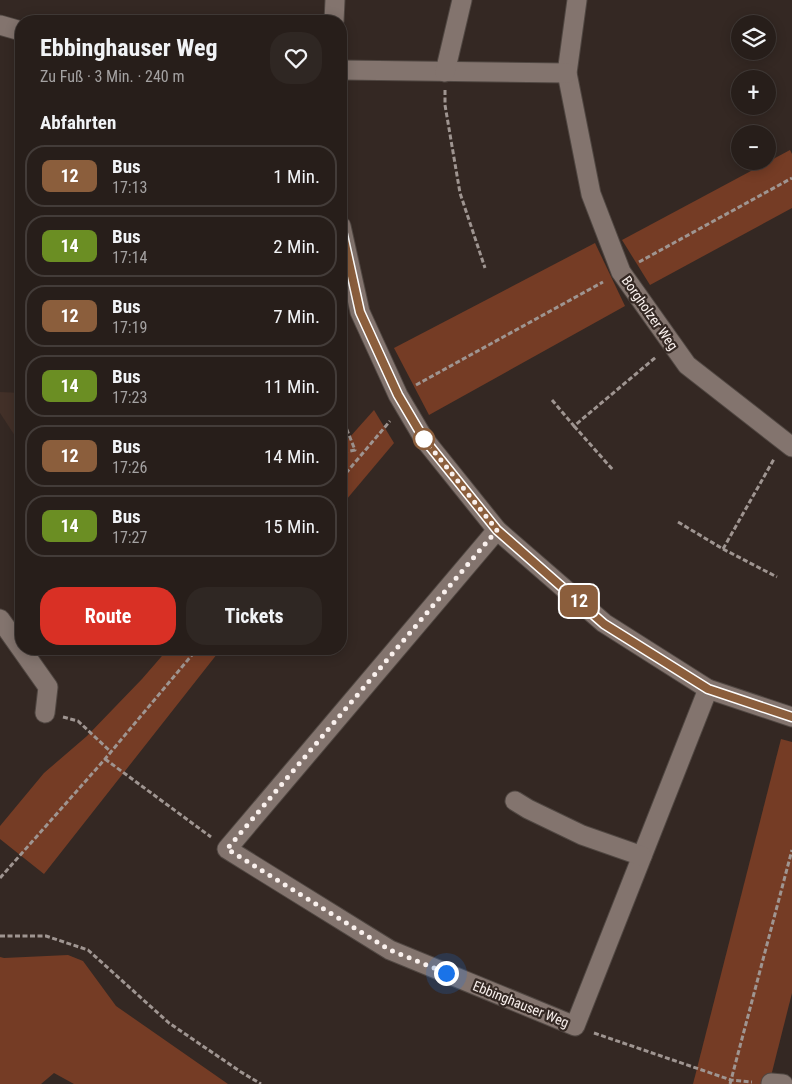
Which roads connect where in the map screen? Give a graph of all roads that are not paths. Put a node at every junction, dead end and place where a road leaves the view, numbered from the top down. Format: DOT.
graph roads {
  1 [pos="335,0"];
  2 [pos="462,0"];
  3 [pos="576,0"];
  4 [pos="334,15"];
  5 [pos="0,25"];
  6 [pos="15,29"];
  7 [pos="347,70"];
  8 [pos="445,72"];
  9 [pos="567,73"];
  10 [pos="347,253"];
  11 [pos="788,444"];
  12 [pos="497,530"];
  13 [pos="0,619"];
  14 [pos="15,640"];
  15 [pos="25,655"];
  16 [pos="708,689"];
  17 [pos="45,713"];
  18 [pos="792,717"];
  19 [pos="515,800"];
  20 [pos="642,856"];
  1 -- 4 [label="street"];
  2 -- 8 [label="street"];
  3 -- 9 [label="street, Borgholzer Weg"];
  5 -- 6 [label="street"];
  7 -- 8 [label="street"];
  8 -- 9 [label="street"];
  9 -- 11 [label="street, Borgholzer Weg"];
  10 -- 12 [label="street"];
  12 -- 16 [label="street"];
  12 -- 20 [label="street, Ebbinghauser Weg"];
  13 -- 14 [label="street"];
  15 -- 17 [label="street"];
  16 -- 18 [label="street"];
  16 -- 20 [label="street, Ebbinghauser Weg"];
  19 -- 20 [label="street"];
}
